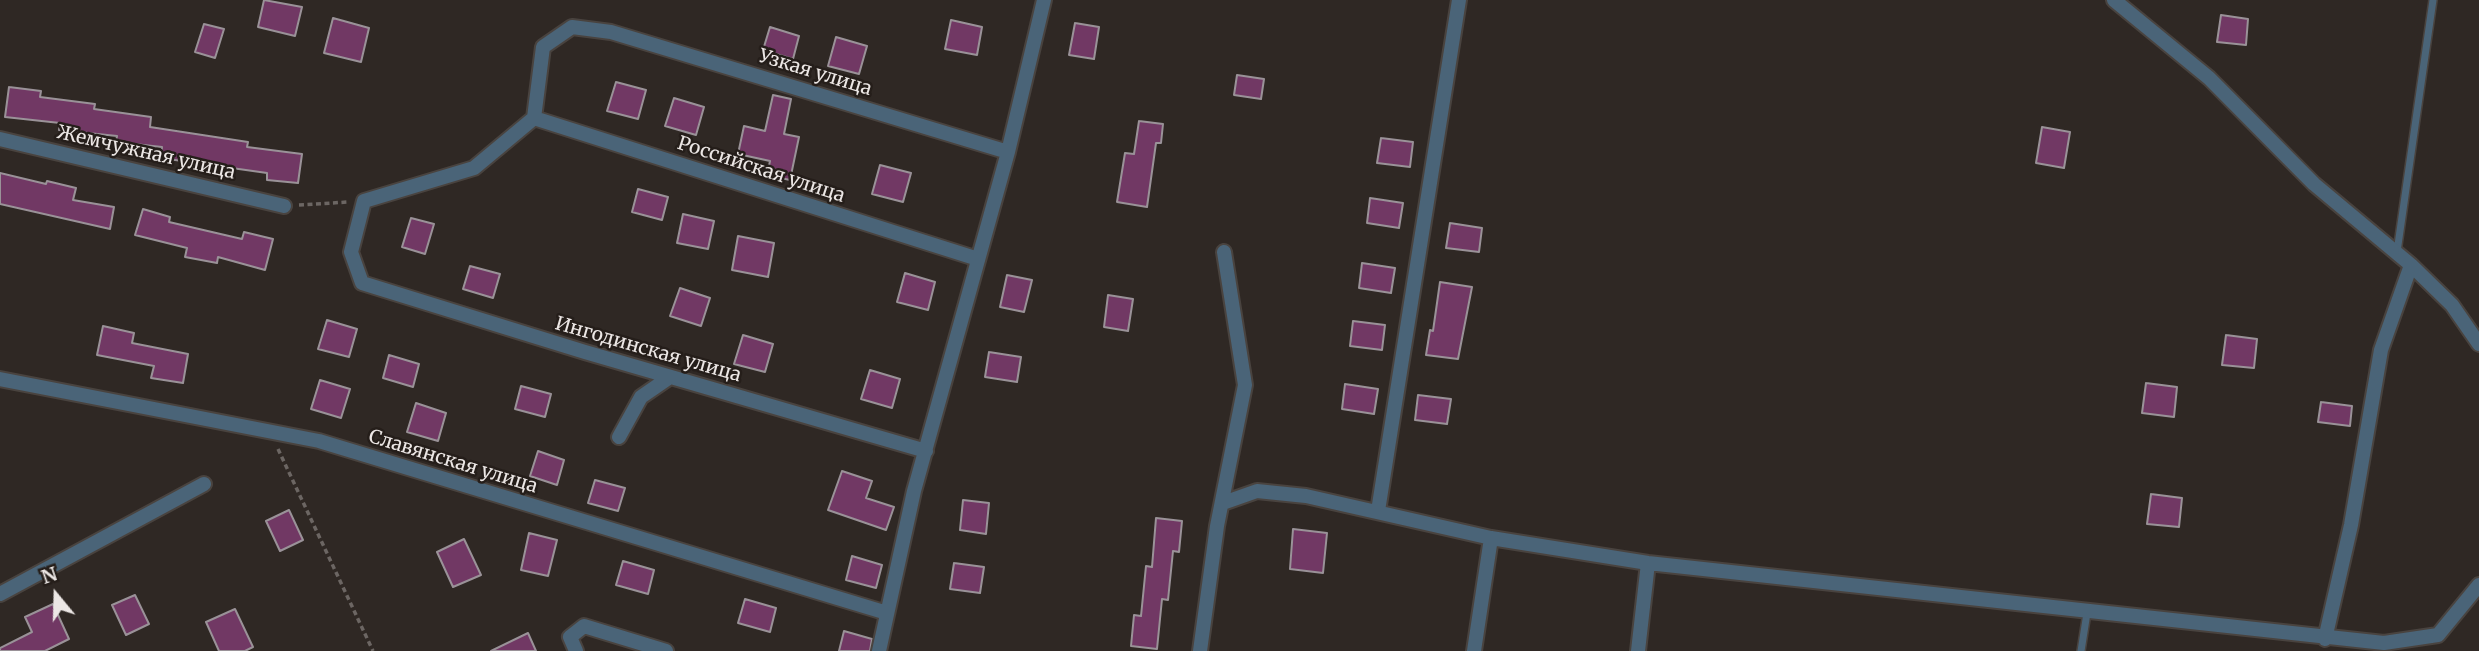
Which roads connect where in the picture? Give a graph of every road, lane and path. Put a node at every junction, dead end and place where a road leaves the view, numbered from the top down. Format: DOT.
graph roads {
  1 [pos="1044,0"];
  2 [pos="1459,0"];
  3 [pos="2114,0"];
  4 [pos="2433,0"];
  5 [pos="534,118"];
  6 [pos="0,139"];
  7 [pos="1008,152"];
  8 [pos="364,201"];
  9 [pos="284,206"];
  10 [pos="1224,252"];
  11 [pos="2397,253"];
  12 [pos="978,259"];
  13 [pos="2411,265"];
  14 [pos="2479,344"];
  15 [pos="670,377"];
  16 [pos="0,379"];
  17 [pos="269,432"];
  18 [pos="619,437"];
  19 [pos="926,451"];
  20 [pos="204,484"];
  21 [pos="1223,503"];
  22 [pos="1378,511"];
  23 [pos="1491,538"];
  24 [pos="1648,563"];
  25 [pos="2479,585"];
  26 [pos="0,594"];
  27 [pos="887,612"];
  28 [pos="2087,613"];
  29 [pos="2325,639"];
  30 [pos="373,651"];
  31 [pos="576,651"];
  32 [pos="666,651"];
  33 [pos="879,651"];
  34 [pos="1200,651"];
  35 [pos="1475,651"];
  36 [pos="1638,651"];
  37 [pos="2081,651"];
  1 -- 7 [label="street"];
  2 -- 22 [label="street"];
  3 -- 11 [label="street"];
  4 -- 11 [label="lane"];
  5 -- 7 [label="street, Узкая улица"];
  5 -- 8 [label="street"];
  5 -- 12 [label="street, Российская улица"];
  6 -- 9 [label="street, Жемчужная улица"];
  7 -- 12 [label="street"];
  8 -- 9 [label="path"];
  8 -- 15 [label="street, Ингодинская улица"];
  10 -- 21 [label="street"];
  11 -- 13 [label="street"];
  12 -- 19 [label="street"];
  13 -- 14 [label="street"];
  13 -- 29 [label="street"];
  15 -- 18 [label="street"];
  15 -- 19 [label="street, Ингодинская улица"];
  16 -- 17 [label="street, Славянская улица"];
  17 -- 27 [label="street, Славянская улица"];
  17 -- 30 [label="path"];
  19 -- 27 [label="street"];
  20 -- 26 [label="street"];
  21 -- 22 [label="street"];
  21 -- 34 [label="street"];
  22 -- 23 [label="street"];
  23 -- 24 [label="street"];
  23 -- 35 [label="street"];
  24 -- 28 [label="street"];
  24 -- 36 [label="street"];
  25 -- 29 [label="street"];
  27 -- 33 [label="street"];
  28 -- 29 [label="street"];
  28 -- 37 [label="lane"];
  31 -- 32 [label="street"];
}
